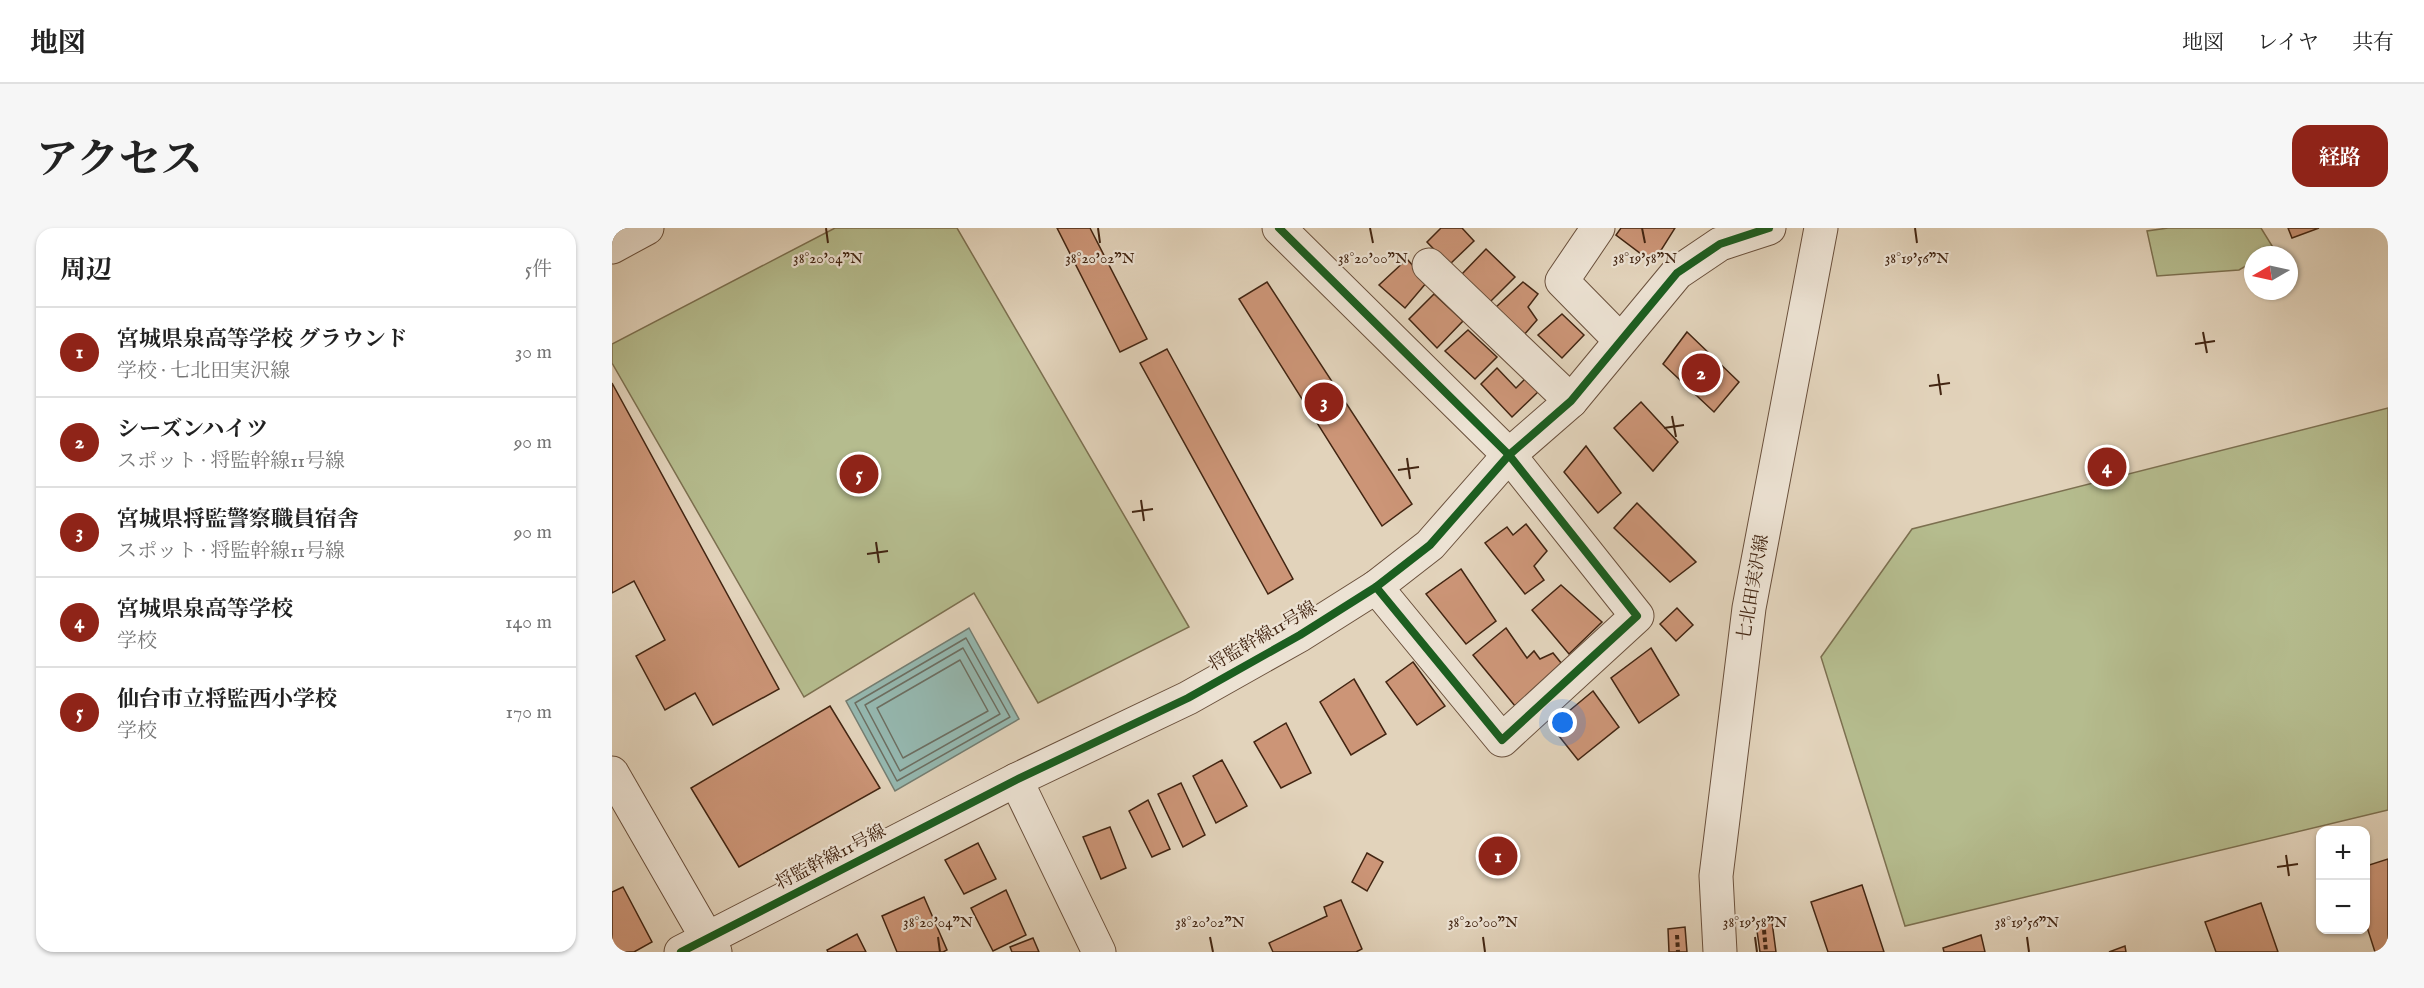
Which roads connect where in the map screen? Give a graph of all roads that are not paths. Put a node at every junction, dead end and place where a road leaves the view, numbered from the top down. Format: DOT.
graph roads {
  1 [pos="647,228"];
  2 [pos="1279,228"];
  3 [pos="1598,228"];
  4 [pos="1769,228"];
  5 [pos="1813,230"];
  6 [pos="612,247"];
  7 [pos="1429,265"];
  8 [pos="1620,340"];
  9 [pos="1571,400"];
  10 [pos="1509,455"];
  11 [pos="1376,587"];
  12 [pos="612,773"];
  13 [pos="1016,780"];
  14 [pos="701,948"];
  15 [pos="1099,952"];
  16 [pos="1720,952"];
  1 -- 6 [label="street"];
  2 -- 10 [label="street"];
  3 -- 8 [label="street"];
  4 -- 8 [label="street, 将監幹線11号線"];
  5 -- 16 [label="street, 七北田実沢線"];
  7 -- 9 [label="street"];
  8 -- 9 [label="street, 将監幹線11号線"];
  9 -- 10 [label="street, 将監幹線11号線"];
  10 -- 11 [label="street, 将監幹線11号線"];
  10 -- 11 [label="street"];
  11 -- 13 [label="street, 将監幹線11号線"];
  12 -- 14 [label="street"];
  13 -- 14 [label="street, 将監幹線11号線"];
  13 -- 15 [label="street"];
}
